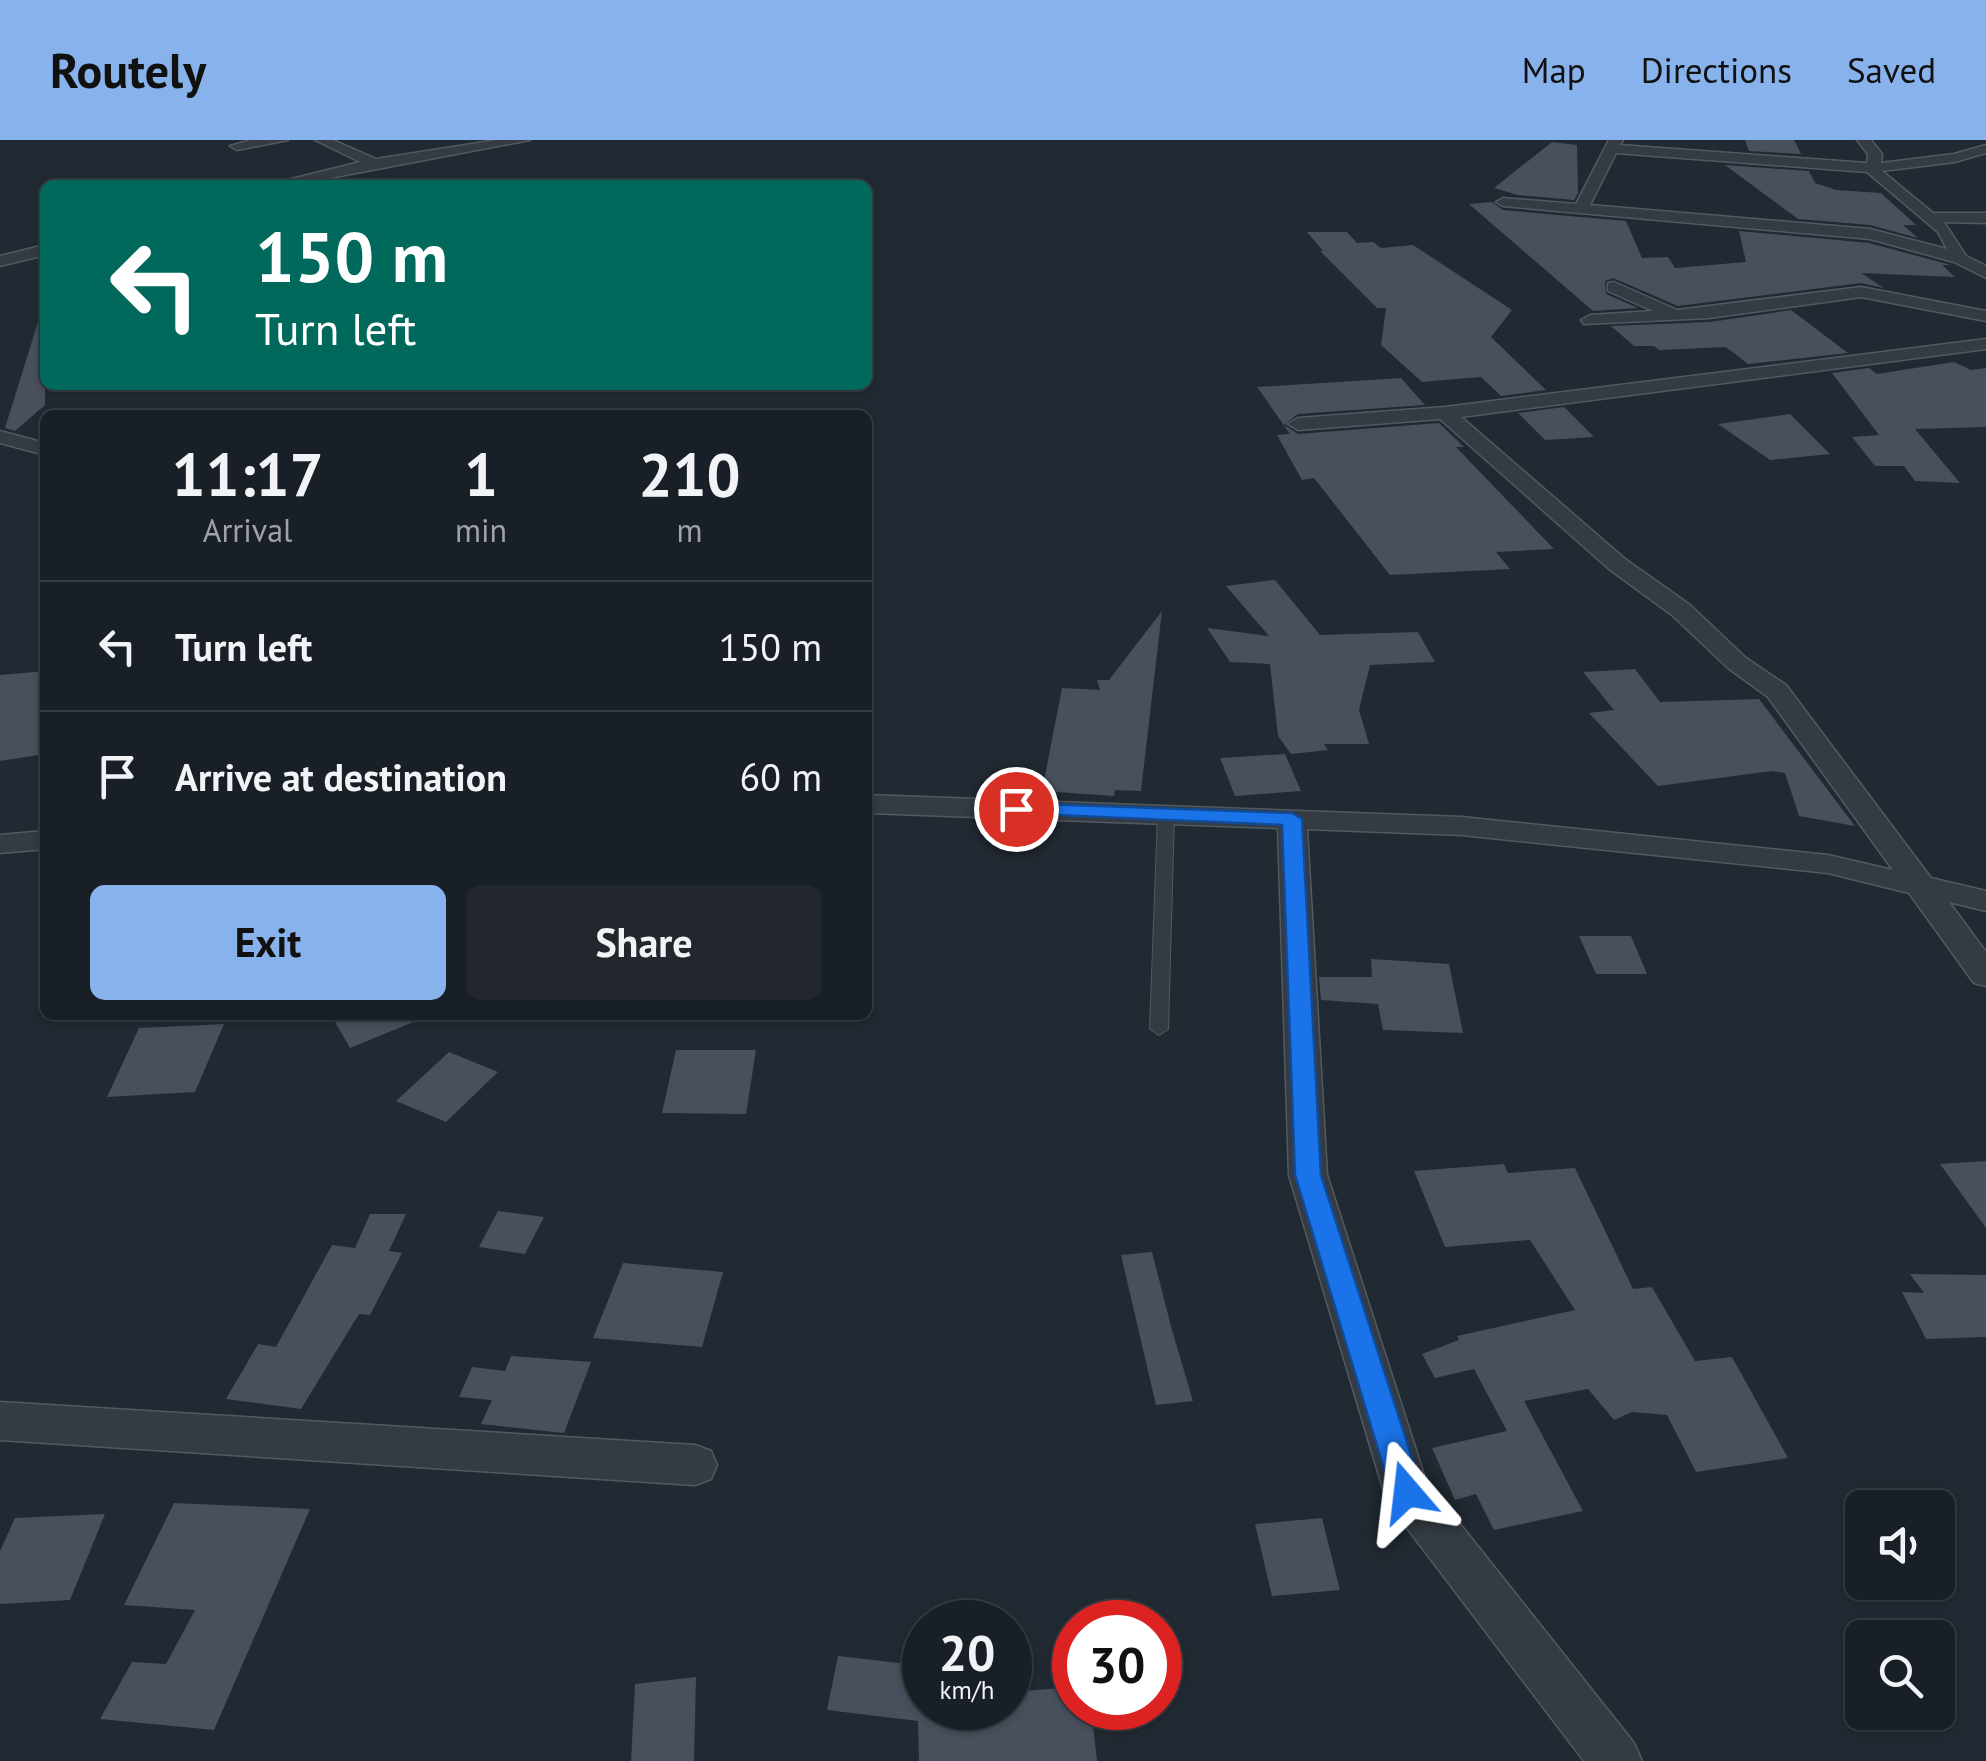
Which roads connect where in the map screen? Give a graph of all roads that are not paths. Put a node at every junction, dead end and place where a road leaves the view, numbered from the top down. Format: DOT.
graph roads {
  1 [pos="281,140"];
  2 [pos="322,140"];
  3 [pos="524,140"];
  4 [pos="1864,140"];
  5 [pos="1613,144"];
  6 [pos="237,146"];
  7 [pos="1986,149"];
  8 [pos="374,164"];
  9 [pos="1870,168"];
  10 [pos="298,180"];
  11 [pos="1504,202"];
  12 [pos="1581,208"];
  13 [pos="1929,218"];
  14 [pos="1986,218"];
  15 [pos="40,251"];
  16 [pos="1956,251"];
  17 [pos="0,261"];
  18 [pos="1986,274"];
  19 [pos="1614,287"];
  20 [pos="1875,292"];
  21 [pos="1675,315"];
  22 [pos="1986,316"];
  23 [pos="1590,320"];
  24 [pos="1986,344"];
  25 [pos="1445,413"];
  26 [pos="1298,424"];
  27 [pos="0,437"];
  28 [pos="40,449"];
  29 [pos="872,804"];
  30 [pos="1166,815"];
  31 [pos="1292,819"];
  32 [pos="40,840"];
  33 [pos="0,844"];
  34 [pos="1920,886"];
  35 [pos="1986,901"];
  36 [pos="1986,975"];
  37 [pos="1159,1030"];
  38 [pos="0,1421"];
  39 [pos="695,1465"];
  40 [pos="1616,1761"];
  1 -- 6 [label="street"];
  2 -- 8 [label="street"];
  3 -- 8 [label="street"];
  4 -- 9 [label="street"];
  5 -- 9 [label="street"];
  5 -- 12 [label="street"];
  7 -- 9 [label="street"];
  8 -- 10 [label="street"];
  9 -- 13 [label="street"];
  11 -- 12 [label="street"];
  12 -- 16 [label="street"];
  13 -- 14 [label="street"];
  13 -- 16 [label="street"];
  15 -- 17 [label="street"];
  16 -- 18 [label="street"];
  18 -- 20 [label="street"];
  19 -- 21 [label="street"];
  20 -- 21 [label="street"];
  20 -- 22 [label="street"];
  21 -- 23 [label="street"];
  24 -- 25 [label="street"];
  25 -- 26 [label="street"];
  25 -- 34 [label="street"];
  27 -- 28 [label="street"];
  29 -- 30 [label="street"];
  30 -- 31 [label="street"];
  30 -- 37 [label="lane"];
  31 -- 34 [label="street"];
  31 -- 40 [label="street"];
  32 -- 33 [label="street"];
  34 -- 35 [label="street"];
  34 -- 36 [label="street"];
  38 -- 39 [label="street"];
}
